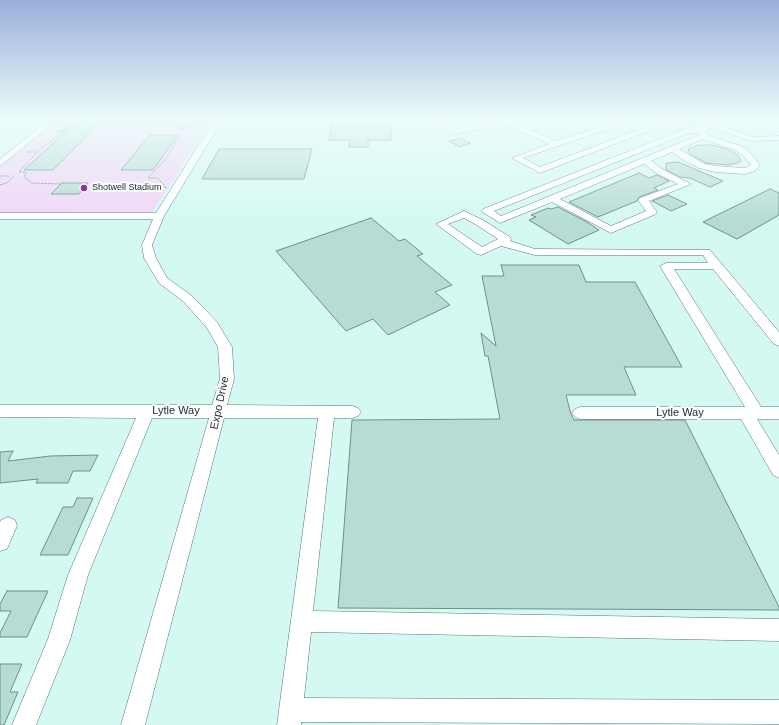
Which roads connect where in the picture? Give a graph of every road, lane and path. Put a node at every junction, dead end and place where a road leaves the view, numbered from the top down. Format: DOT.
graph roads {
  1 [pos="12,153"];
  2 [pos="37,153"];
  3 [pos="169,153"];
  4 [pos="195,153"];
  5 [pos="517,153"];
  6 [pos="574,153"];
  7 [pos="585,153"];
  8 [pos="605,153"];
  9 [pos="633,153"];
  10 [pos="661,153"];
  11 [pos="679,153"];
  12 [pos="746,153"];
  13 [pos="512,154"];
  14 [pos="579,155"];
  15 [pos="644,160"];
  16 [pos="0,163"];
  17 [pos="540,170"];
  18 [pos="22,174"];
  19 [pos="25,174"];
  20 [pos="0,176"];
  21 [pos="9,176"];
  22 [pos="14,176"];
  23 [pos="61,184"];
  24 [pos="0,185"];
  25 [pos="172,195"];
  26 [pos="552,198"];
  27 [pos="0,216"];
  28 [pos="159,216"];
  29 [pos="494,216"];
  30 [pos="479,222"];
  31 [pos="500,242"];
  32 [pos="656,252"];
  33 [pos="666,266"];
  34 [pos="716,266"];
  35 [pos="779,341"];
  36 [pos="146,410"];
  37 [pos="0,411"];
  38 [pos="220,411"];
  39 [pos="327,412"];
  40 [pos="353,412"];
  41 [pos="580,413"];
  42 [pos="751,413"];
  43 [pos="779,413"];
  44 [pos="779,470"];
  45 [pos="302,622"];
  46 [pos="779,630"];
  47 [pos="779,712"];
  48 [pos="290,718"];
  49 [pos="24,725"];
  50 [pos="133,725"];
  1 -- 16 [label="street"];
  2 -- 19 [label="path"];
  3 -- 25 [label="path"];
  4 -- 25 [label="street, Expo Drive"];
  5 -- 13 [label="street"];
  6 -- 14 [label="street"];
  7 -- 14 [label="street"];
  8 -- 17 [label="street"];
  9 -- 29 [label="street"];
  10 -- 15 [label="street"];
  11 -- 12 [label="street"];
  13 -- 17 [label="street"];
  14 -- 17 [label="street"];
  15 -- 26 [label="street"];
  15 -- 26 [label="street"];
  18 -- 19 [label="path"];
  19 -- 23 [label="path"];
  20 -- 21 [label="path"];
  22 -- 24 [label="path"];
  25 -- 28 [label="street, Expo Drive"];
  26 -- 29 [label="street"];
  27 -- 28 [label="street"];
  28 -- 38 [label="street, Expo Drive"];
  29 -- 30 [label="street"];
  30 -- 31 [label="street"];
  30 -- 31 [label="street"];
  31 -- 32 [label="street"];
  32 -- 33 [label="street"];
  32 -- 34 [label="street"];
  33 -- 34 [label="street"];
  33 -- 42 [label="street"];
  34 -- 35 [label="street"];
  36 -- 37 [label="street, Lytle Way"];
  36 -- 38 [label="street, Lytle Way"];
  36 -- 49 [label="street"];
  38 -- 39 [label="street, Lytle Way"];
  38 -- 50 [label="street, Expo Drive"];
  39 -- 40 [label="street, Lytle Way"];
  39 -- 45 [label="street"];
  41 -- 42 [label="street, Lytle Way"];
  42 -- 43 [label="street, Lytle Way"];
  42 -- 44 [label="street"];
  45 -- 46 [label="street"];
  45 -- 48 [label="street"];
  47 -- 48 [label="street"];
}
